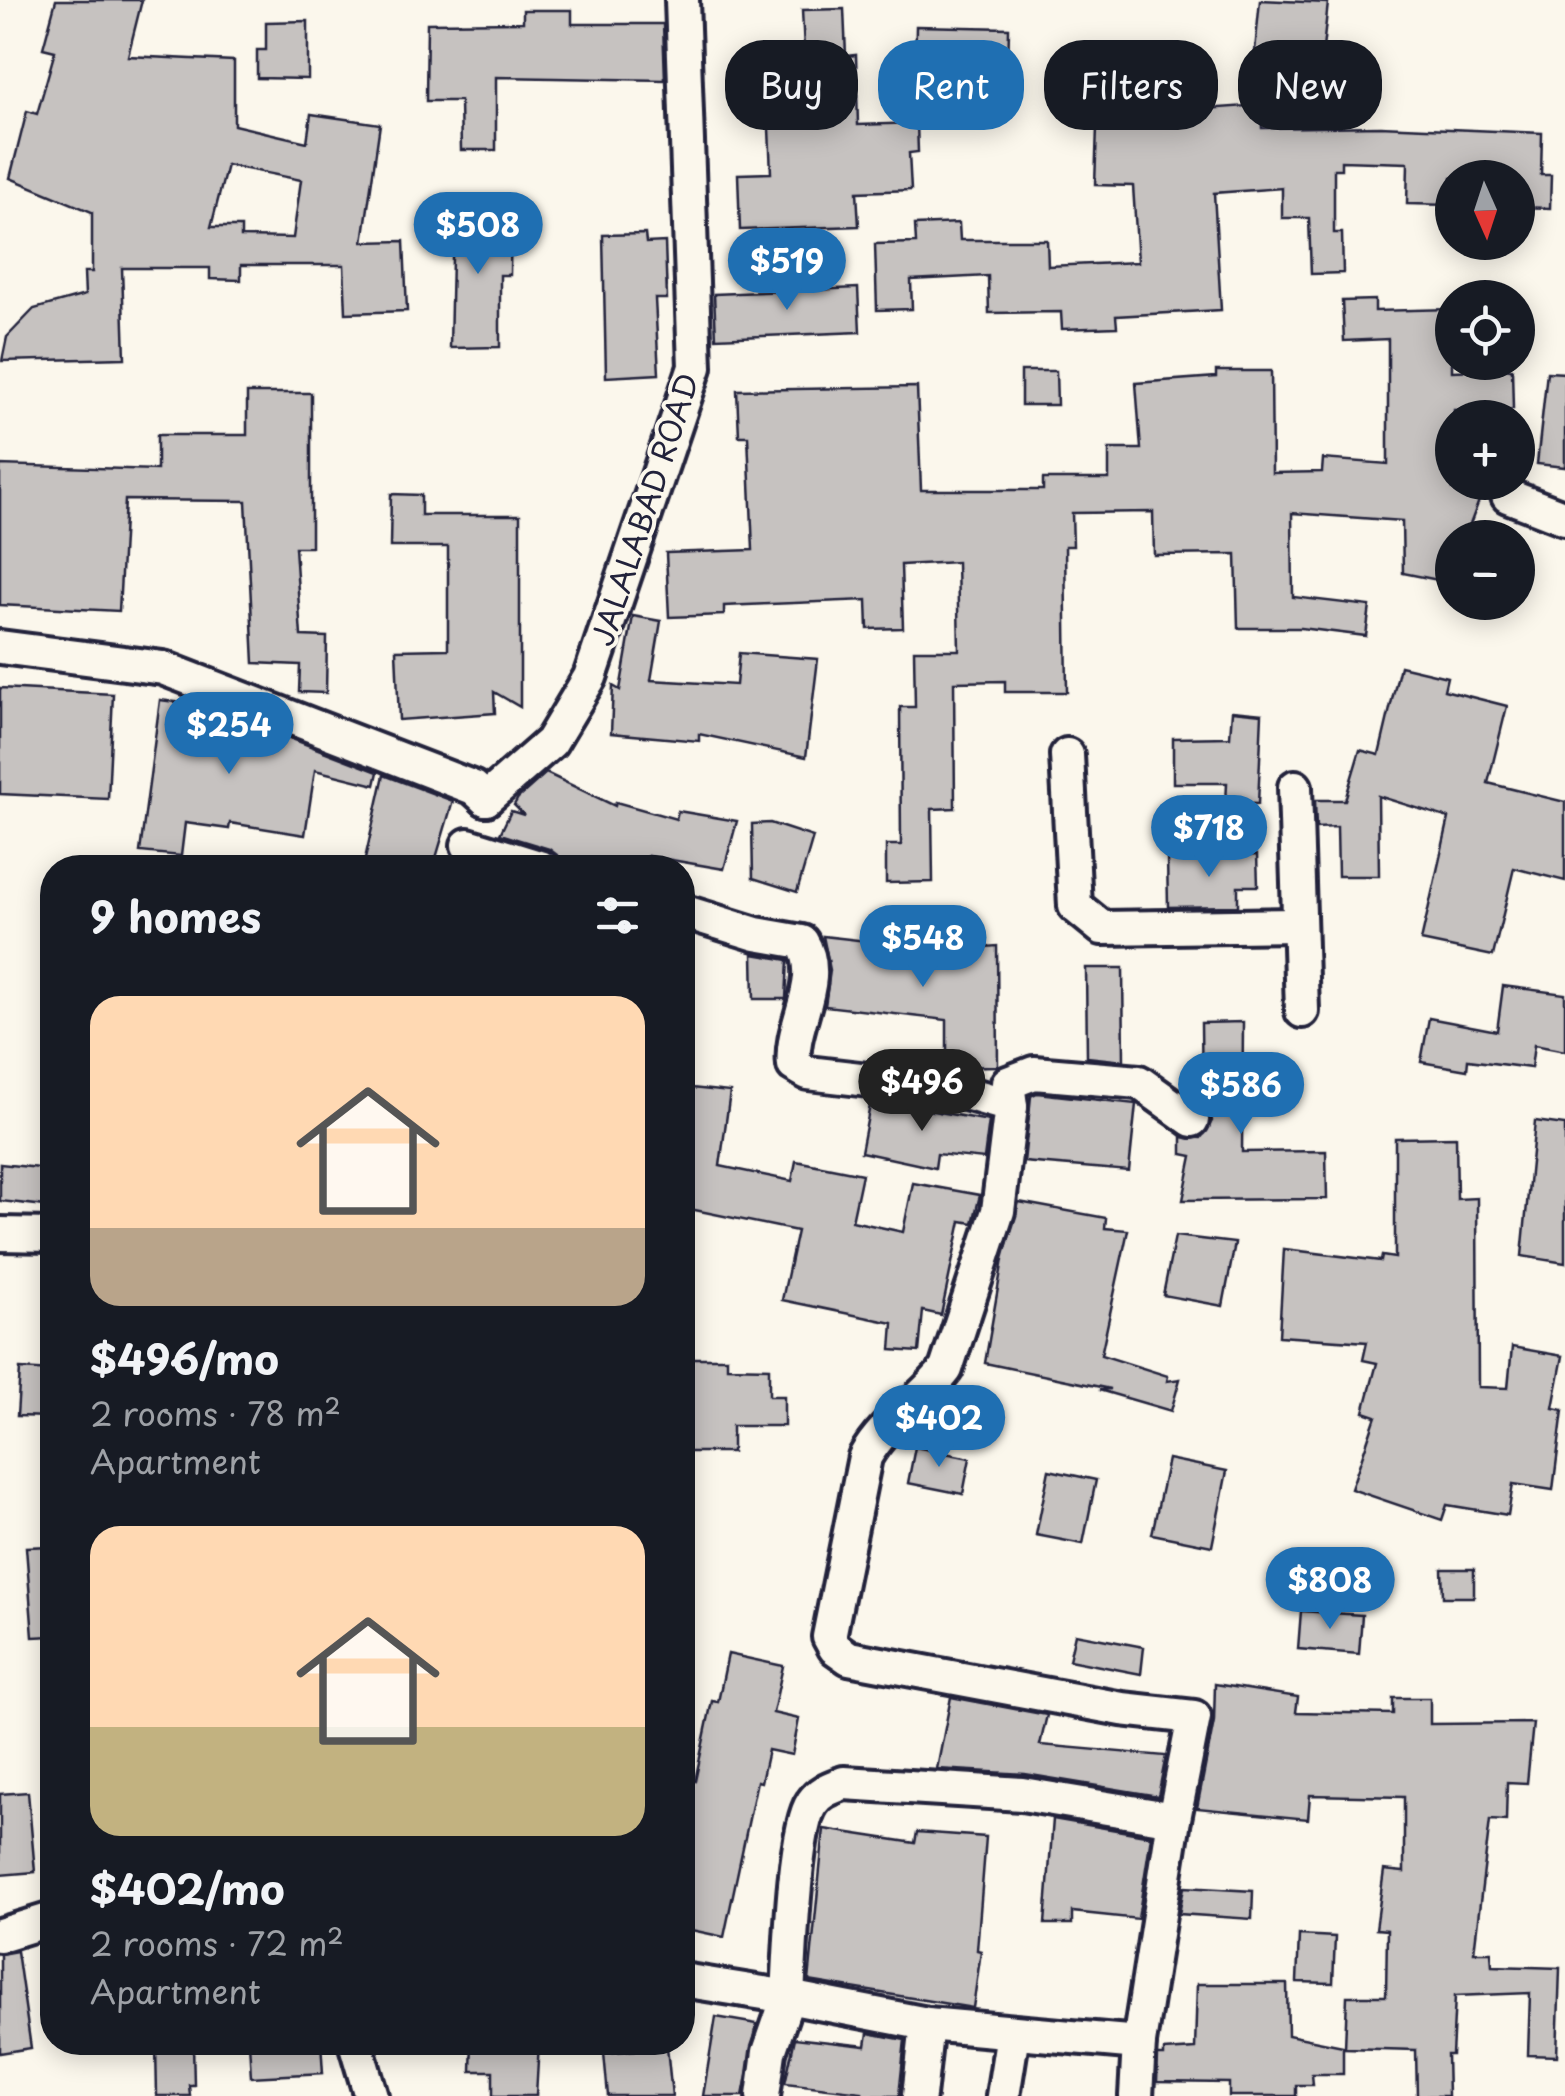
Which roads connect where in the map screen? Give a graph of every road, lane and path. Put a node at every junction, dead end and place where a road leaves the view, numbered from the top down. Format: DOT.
graph roads {
  1 [pos="682,0"];
  2 [pos="1518,500"];
  3 [pos="1565,518"];
  4 [pos="0,648"];
  5 [pos="1066,756"];
  6 [pos="1295,787"];
  7 [pos="486,799"];
  8 [pos="464,855"];
  9 [pos="695,915"];
  10 [pos="1300,924"];
  11 [pos="1302,1011"];
  12 [pos="1011,1106"];
  13 [pos="1192,1120"];
  14 [pos="0,1234"];
  15 [pos="40,1235"];
  16 [pos="1174,1820"];
  17 [pos="40,1922"];
  18 [pos="0,1935"];
  19 [pos="695,1982"];
  20 [pos="788,1997"];
  21 [pos="927,2024"];
  22 [pos="1013,2033"];
  23 [pos="1140,2043"];
  24 [pos="359,2055"];
  25 [pos="371,2096"];
  26 [pos="763,2096"];
  27 [pos="920,2096"];
  28 [pos="1003,2096"];
  29 [pos="1136,2096"];
  1 -- 7 [label="street, JALALABAD ROAD"];
  2 -- 3 [label="street"];
  4 -- 7 [label="street"];
  5 -- 10 [label="street"];
  6 -- 10 [label="street"];
  7 -- 8 [label="street"];
  9 -- 12 [label="street"];
  10 -- 11 [label="street"];
  12 -- 13 [label="street"];
  12 -- 16 [label="street"];
  14 -- 15 [label="street"];
  16 -- 20 [label="street"];
  16 -- 23 [label="street"];
  17 -- 18 [label="street"];
  19 -- 20 [label="street"];
  20 -- 21 [label="street"];
  20 -- 26 [label="street"];
  21 -- 22 [label="street"];
  21 -- 27 [label="street"];
  22 -- 23 [label="street"];
  22 -- 28 [label="street"];
  23 -- 29 [label="street"];
  24 -- 25 [label="street"];
}
